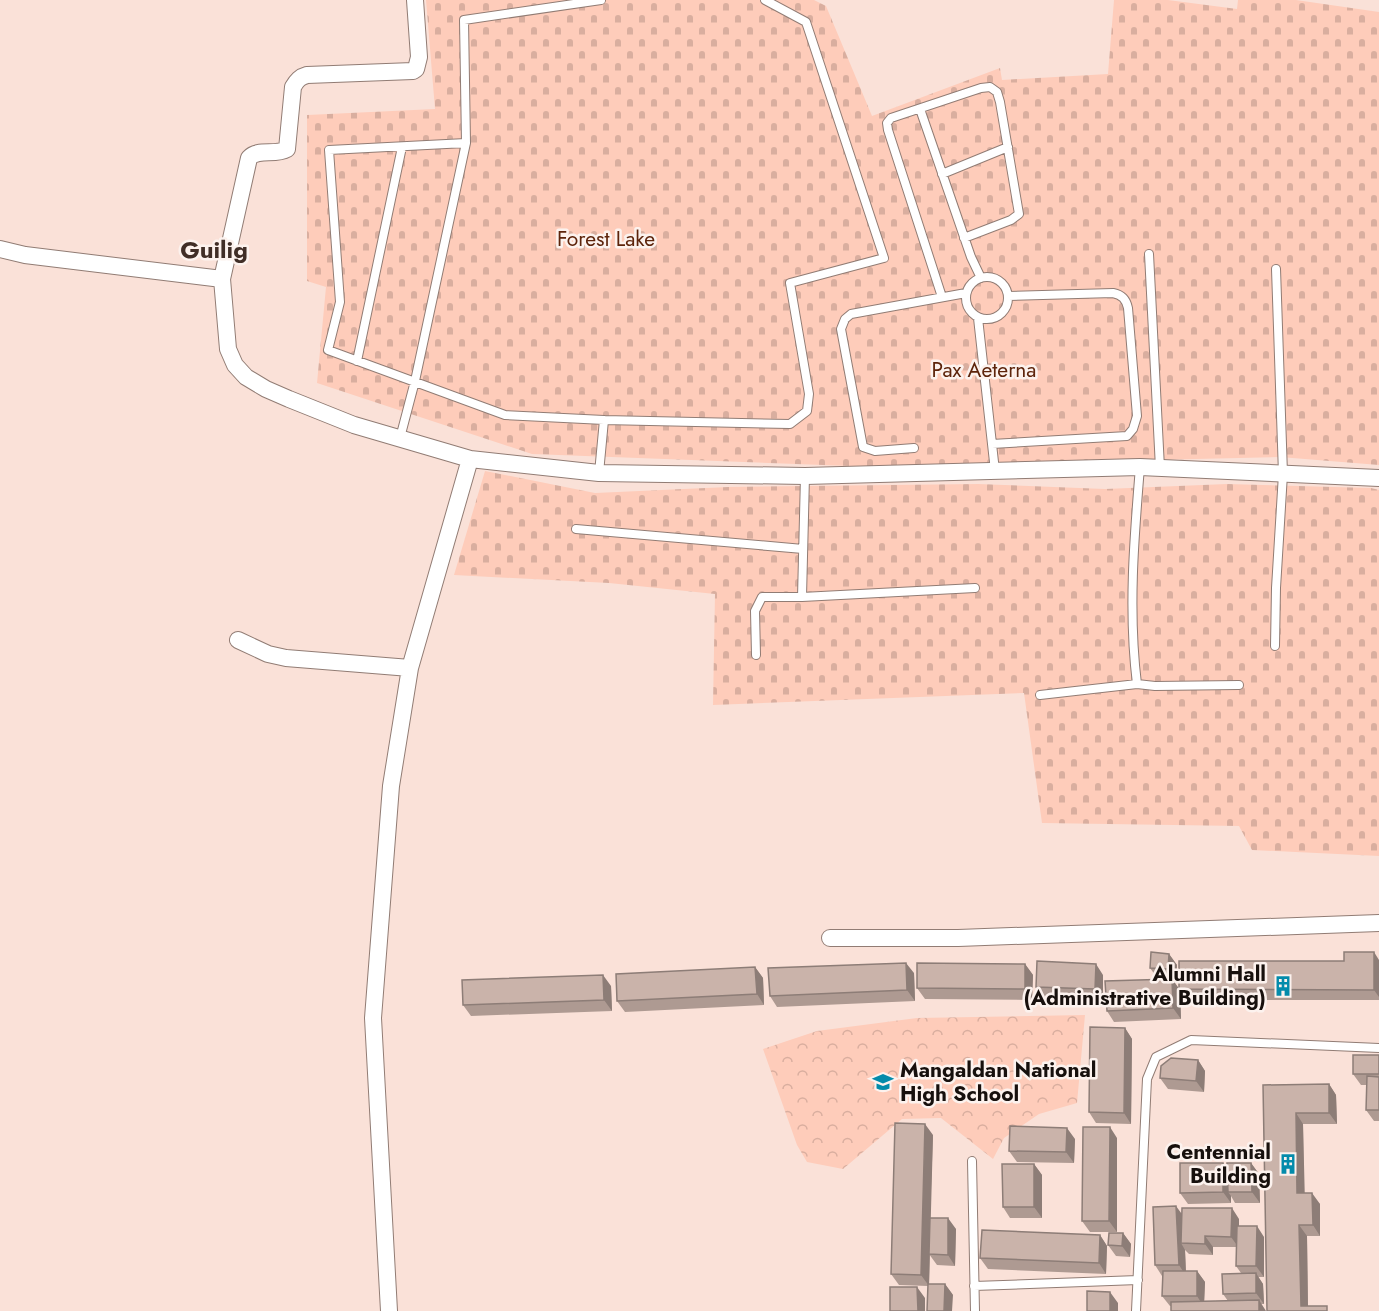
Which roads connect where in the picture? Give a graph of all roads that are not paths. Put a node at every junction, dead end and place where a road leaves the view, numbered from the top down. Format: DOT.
graph roads {
  1 [pos="415,0"];
  2 [pos="601,0"];
  3 [pos="765,0"];
  4 [pos="920,109"];
  5 [pos="466,143"];
  6 [pos="402,147"];
  7 [pos="1008,147"];
  8 [pos="942,174"];
  9 [pos="964,238"];
  10 [pos="0,249"];
  11 [pos="1149,254"];
  12 [pos="1275,269"];
  13 [pos="981,278"];
  14 [pos="222,279"];
  15 [pos="966,293"];
  16 [pos="1008,296"];
  17 [pos="942,297"];
  18 [pos="978,318"];
  19 [pos="357,361"];
  20 [pos="415,381"];
  21 [pos="604,420"];
  22 [pos="400,438"];
  23 [pos="992,444"];
  24 [pos="914,448"];
  25 [pos="470,459"];
  26 [pos="1140,467"];
  27 [pos="1160,468"];
  28 [pos="995,471"];
  29 [pos="599,473"];
  30 [pos="1283,474"];
  31 [pos="805,476"];
  32 [pos="1379,478"];
  33 [pos="576,529"];
  34 [pos="803,549"];
  35 [pos="975,588"];
  36 [pos="802,597"];
  37 [pos="238,640"];
  38 [pos="1275,646"];
  39 [pos="756,655"];
  40 [pos="410,668"];
  41 [pos="1137,684"];
  42 [pos="1239,685"];
  43 [pos="1040,695"];
  44 [pos="1379,923"];
  45 [pos="830,938"];
  46 [pos="1379,1048"];
  47 [pos="972,1161"];
  48 [pos="1138,1280"];
  49 [pos="974,1286"];
  50 [pos="389,1311"];
  51 [pos="975,1311"];
  52 [pos="1136,1311"];
  1 -- 14 [label="street"];
  2 -- 5 [label="lane"];
  3 -- 21 [label="lane"];
  4 -- 7 [label="lane"];
  4 -- 8 [label="lane"];
  4 -- 17 [label="lane"];
  5 -- 6 [label="lane"];
  5 -- 20 [label="lane"];
  6 -- 19 [label="lane"];
  6 -- 19 [label="lane"];
  7 -- 8 [label="lane"];
  7 -- 9 [label="lane"];
  8 -- 9 [label="lane"];
  9 -- 13 [label="lane"];
  10 -- 14 [label="street"];
  11 -- 27 [label="lane"];
  12 -- 30 [label="lane"];
  13 -- 15 [label="lane"];
  13 -- 16 [label="lane"];
  14 -- 22 [label="street"];
  15 -- 17 [label="lane"];
  15 -- 18 [label="lane"];
  16 -- 18 [label="lane"];
  16 -- 23 [label="lane"];
  17 -- 24 [label="lane"];
  18 -- 23 [label="lane"];
  19 -- 20 [label="lane"];
  20 -- 21 [label="lane"];
  20 -- 22 [label="lane"];
  21 -- 29 [label="lane"];
  22 -- 25 [label="street"];
  23 -- 28 [label="lane"];
  25 -- 29 [label="street"];
  25 -- 40 [label="street"];
  26 -- 27 [label="street"];
  26 -- 28 [label="street"];
  26 -- 41 [label="lane"];
  27 -- 30 [label="street"];
  28 -- 31 [label="street"];
  29 -- 31 [label="street"];
  30 -- 32 [label="street"];
  30 -- 38 [label="lane"];
  31 -- 34 [label="lane"];
  33 -- 34 [label="lane"];
  34 -- 36 [label="lane"];
  35 -- 36 [label="lane"];
  36 -- 39 [label="lane"];
  37 -- 40 [label="street"];
  40 -- 50 [label="street"];
  41 -- 42 [label="lane"];
  41 -- 43 [label="lane"];
  44 -- 45 [label="street"];
  46 -- 48 [label="lane"];
  47 -- 49 [label="lane"];
  48 -- 49 [label="lane"];
  48 -- 52 [label="lane"];
  49 -- 51 [label="lane"];
}
